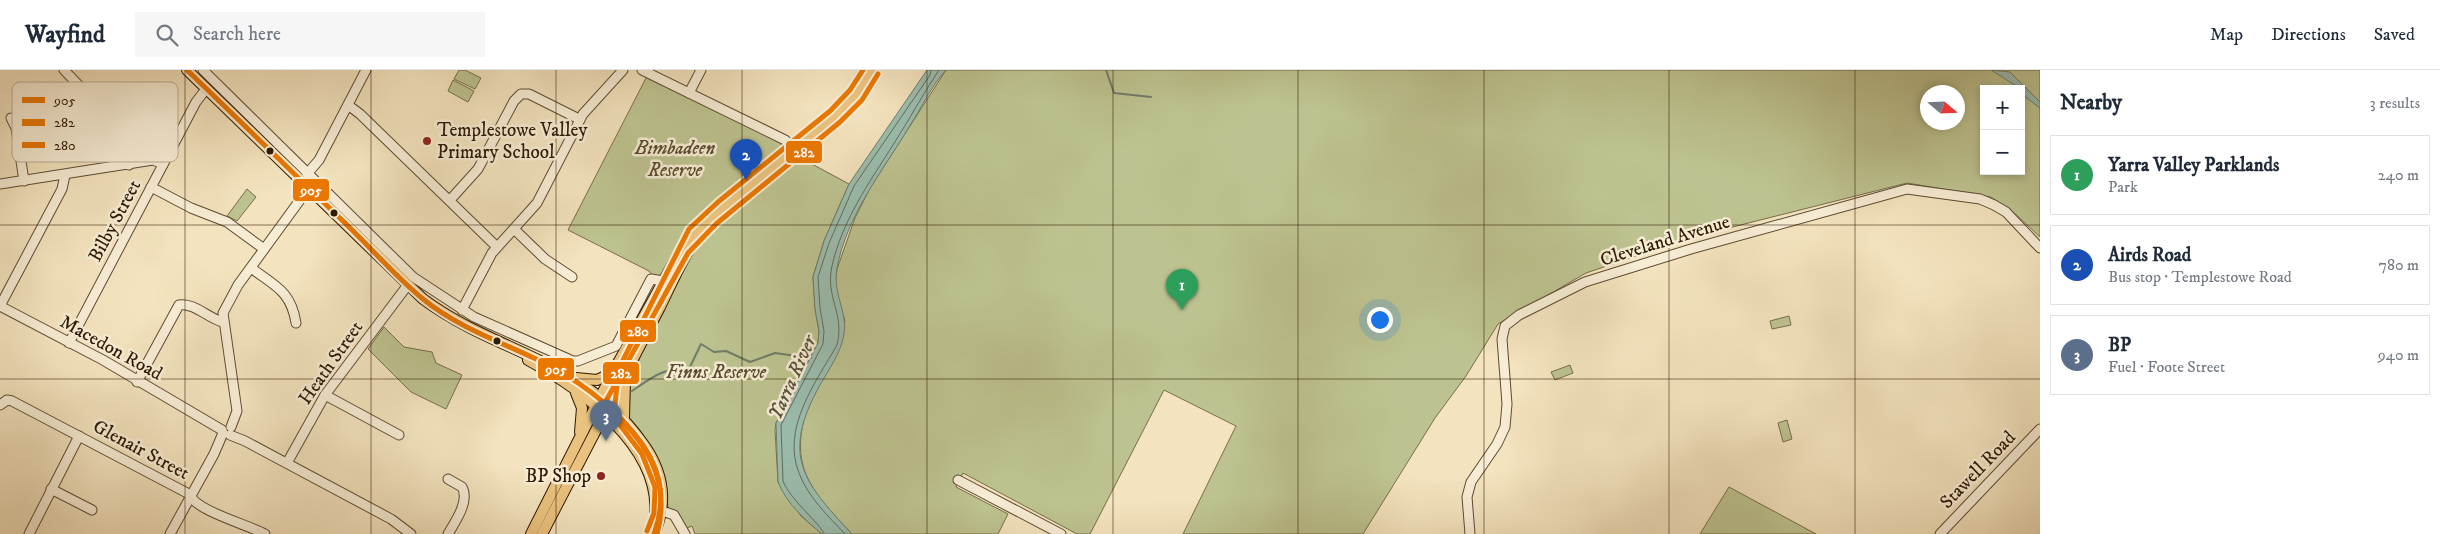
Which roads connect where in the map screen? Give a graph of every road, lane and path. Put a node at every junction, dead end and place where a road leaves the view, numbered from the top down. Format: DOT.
graph roads {
  1 [pos="64,70"];
  2 [pos="179,70"];
  3 [pos="187,70"];
  4 [pos="203,70"];
  5 [pos="366,70"];
  6 [pos="623,70"];
  7 [pos="642,70"];
  8 [pos="701,70"];
  9 [pos="872,70"];
  10 [pos="76,82"];
  11 [pos="204,91"];
  12 [pos="689,93"];
  13 [pos="348,105"];
  14 [pos="579,119"];
  15 [pos="178,137"];
  16 [pos="794,151"];
  17 [pos="21,162"];
  18 [pos="129,162"];
  19 [pos="146,162"];
  20 [pos="157,162"];
  21 [pos="164,162"];
  22 [pos="129,165"];
  23 [pos="162,166"];
  24 [pos="308,174"];
  25 [pos="65,175"];
  26 [pos="24,181"];
  27 [pos="0,184"];
  28 [pos="151,187"];
  29 [pos="308,193"];
  30 [pos="450,200"];
  31 [pos="514,229"];
  32 [pos="695,234"];
  33 [pos="497,247"];
  34 [pos="2040,248"];
  35 [pos="264,250"];
  36 [pos="251,268"];
  37 [pos="572,277"];
  38 [pos="663,280"];
  39 [pos="406,288"];
  40 [pos="0,306"];
  41 [pos="462,310"];
  42 [pos="223,319"];
  43 [pos="296,323"];
  44 [pos="69,343"];
  45 [pos="626,371"];
  46 [pos="613,372"];
  47 [pos="137,382"];
  48 [pos="572,382"];
  49 [pos="325,395"];
  50 [pos="600,396"];
  51 [pos="0,405"];
  52 [pos="596,407"];
  53 [pos="607,409"];
  54 [pos="624,418"];
  55 [pos="2040,429"];
  56 [pos="227,430"];
  57 [pos="399,435"];
  58 [pos="79,436"];
  59 [pos="578,440"];
  60 [pos="287,463"];
  61 [pos="448,479"];
  62 [pos="958,480"];
  63 [pos="51,489"];
  64 [pos="190,497"];
  65 [pos="92,510"];
  66 [pos="660,513"];
  67 [pos="682,530"];
  68 [pos="259,533"];
  69 [pos="29,534"];
  70 [pos="170,534"];
  71 [pos="410,534"];
  72 [pos="448,534"];
  73 [pos="531,534"];
  74 [pos="542,534"];
  75 [pos="649,534"];
  76 [pos="654,534"];
  77 [pos="1061,534"];
  78 [pos="1470,534"];
  79 [pos="1940,534"];
  1 -- 10 [label="street"];
  2 -- 11 [label="main road"];
  3 -- 11 [label="main road"];
  4 -- 24 [label="street"];
  5 -- 13 [label="street"];
  6 -- 14 [label="street"];
  7 -- 12 [label="street"];
  8 -- 12 [label="street"];
  9 -- 16 [label="main road"];
  11 -- 15 [label="street, Bilby Street"];
  11 -- 29 [label="main road"];
  12 -- 16 [label="street"];
  13 -- 24 [label="street"];
  13 -- 30 [label="street"];
  14 -- 30 [label="street"];
  14 -- 31 [label="street"];
  16 -- 32 [label="main road"];
  17 -- 26 [label="street"];
  18 -- 22 [label="street"];
  19 -- 22 [label="street"];
  20 -- 23 [label="street"];
  21 -- 23 [label="street, Bilby Street"];
  22 -- 25 [label="street"];
  23 -- 28 [label="street, Bilby Street"];
  24 -- 41 [label="street"];
  25 -- 26 [label="street"];
  25 -- 40 [label="street"];
  26 -- 27 [label="street"];
  28 -- 35 [label="street"];
  28 -- 44 [label="street, Bilby Street"];
  29 -- 35 [label="street"];
  29 -- 39 [label="main road"];
  30 -- 33 [label="street"];
  31 -- 33 [label="street"];
  31 -- 37 [label="street"];
  32 -- 38 [label="main road"];
  32 -- 45 [label="main road"];
  33 -- 41 [label="street"];
  34 -- 78 [label="street, Cleveland Avenue"];
  35 -- 36 [label="street"];
  36 -- 42 [label="street"];
  36 -- 43 [label="street"];
  38 -- 41 [label="street"];
  38 -- 46 [label="main road"];
  39 -- 48 [label="main road"];
  39 -- 49 [label="street, Heath Street"];
  40 -- 44 [label="street, Macedon Road"];
  42 -- 47 [label="street"];
  42 -- 56 [label="street"];
  44 -- 47 [label="street, Macedon Road"];
  45 -- 53 [label="main road"];
  45 -- 54 [label="main road"];
  46 -- 48 [label="main road"];
  46 -- 50 [label="main road"];
  47 -- 56 [label="street, Macedon Road"];
  48 -- 50 [label="main road"];
  48 -- 52 [label="main road"];
  48 -- 59 [label="main road"];
  49 -- 57 [label="street"];
  49 -- 60 [label="street, Heath Street"];
  50 -- 52 [label="main road"];
  50 -- 53 [label="main road"];
  51 -- 58 [label="street, Glenair Street"];
  52 -- 53 [label="main road"];
  52 -- 59 [label="main road"];
  53 -- 54 [label="main road"];
  53 -- 66 [label="main road"];
  53 -- 74 [label="main road"];
  54 -- 66 [label="main road"];
  55 -- 79 [label="street, Stawell Road"];
  56 -- 60 [label="street, Macedon Road"];
  56 -- 64 [label="street"];
  58 -- 63 [label="street"];
  58 -- 64 [label="street, Glenair Street"];
  59 -- 73 [label="main road"];
  60 -- 71 [label="street, Macedon Road"];
  61 -- 72 [label="street"];
  62 -- 77 [label="street"];
  63 -- 65 [label="street"];
  63 -- 69 [label="street"];
  64 -- 68 [label="street, Glenair Street"];
  64 -- 70 [label="street"];
  66 -- 67 [label="street"];
  66 -- 75 [label="main road"];
  66 -- 76 [label="main road"];
}
